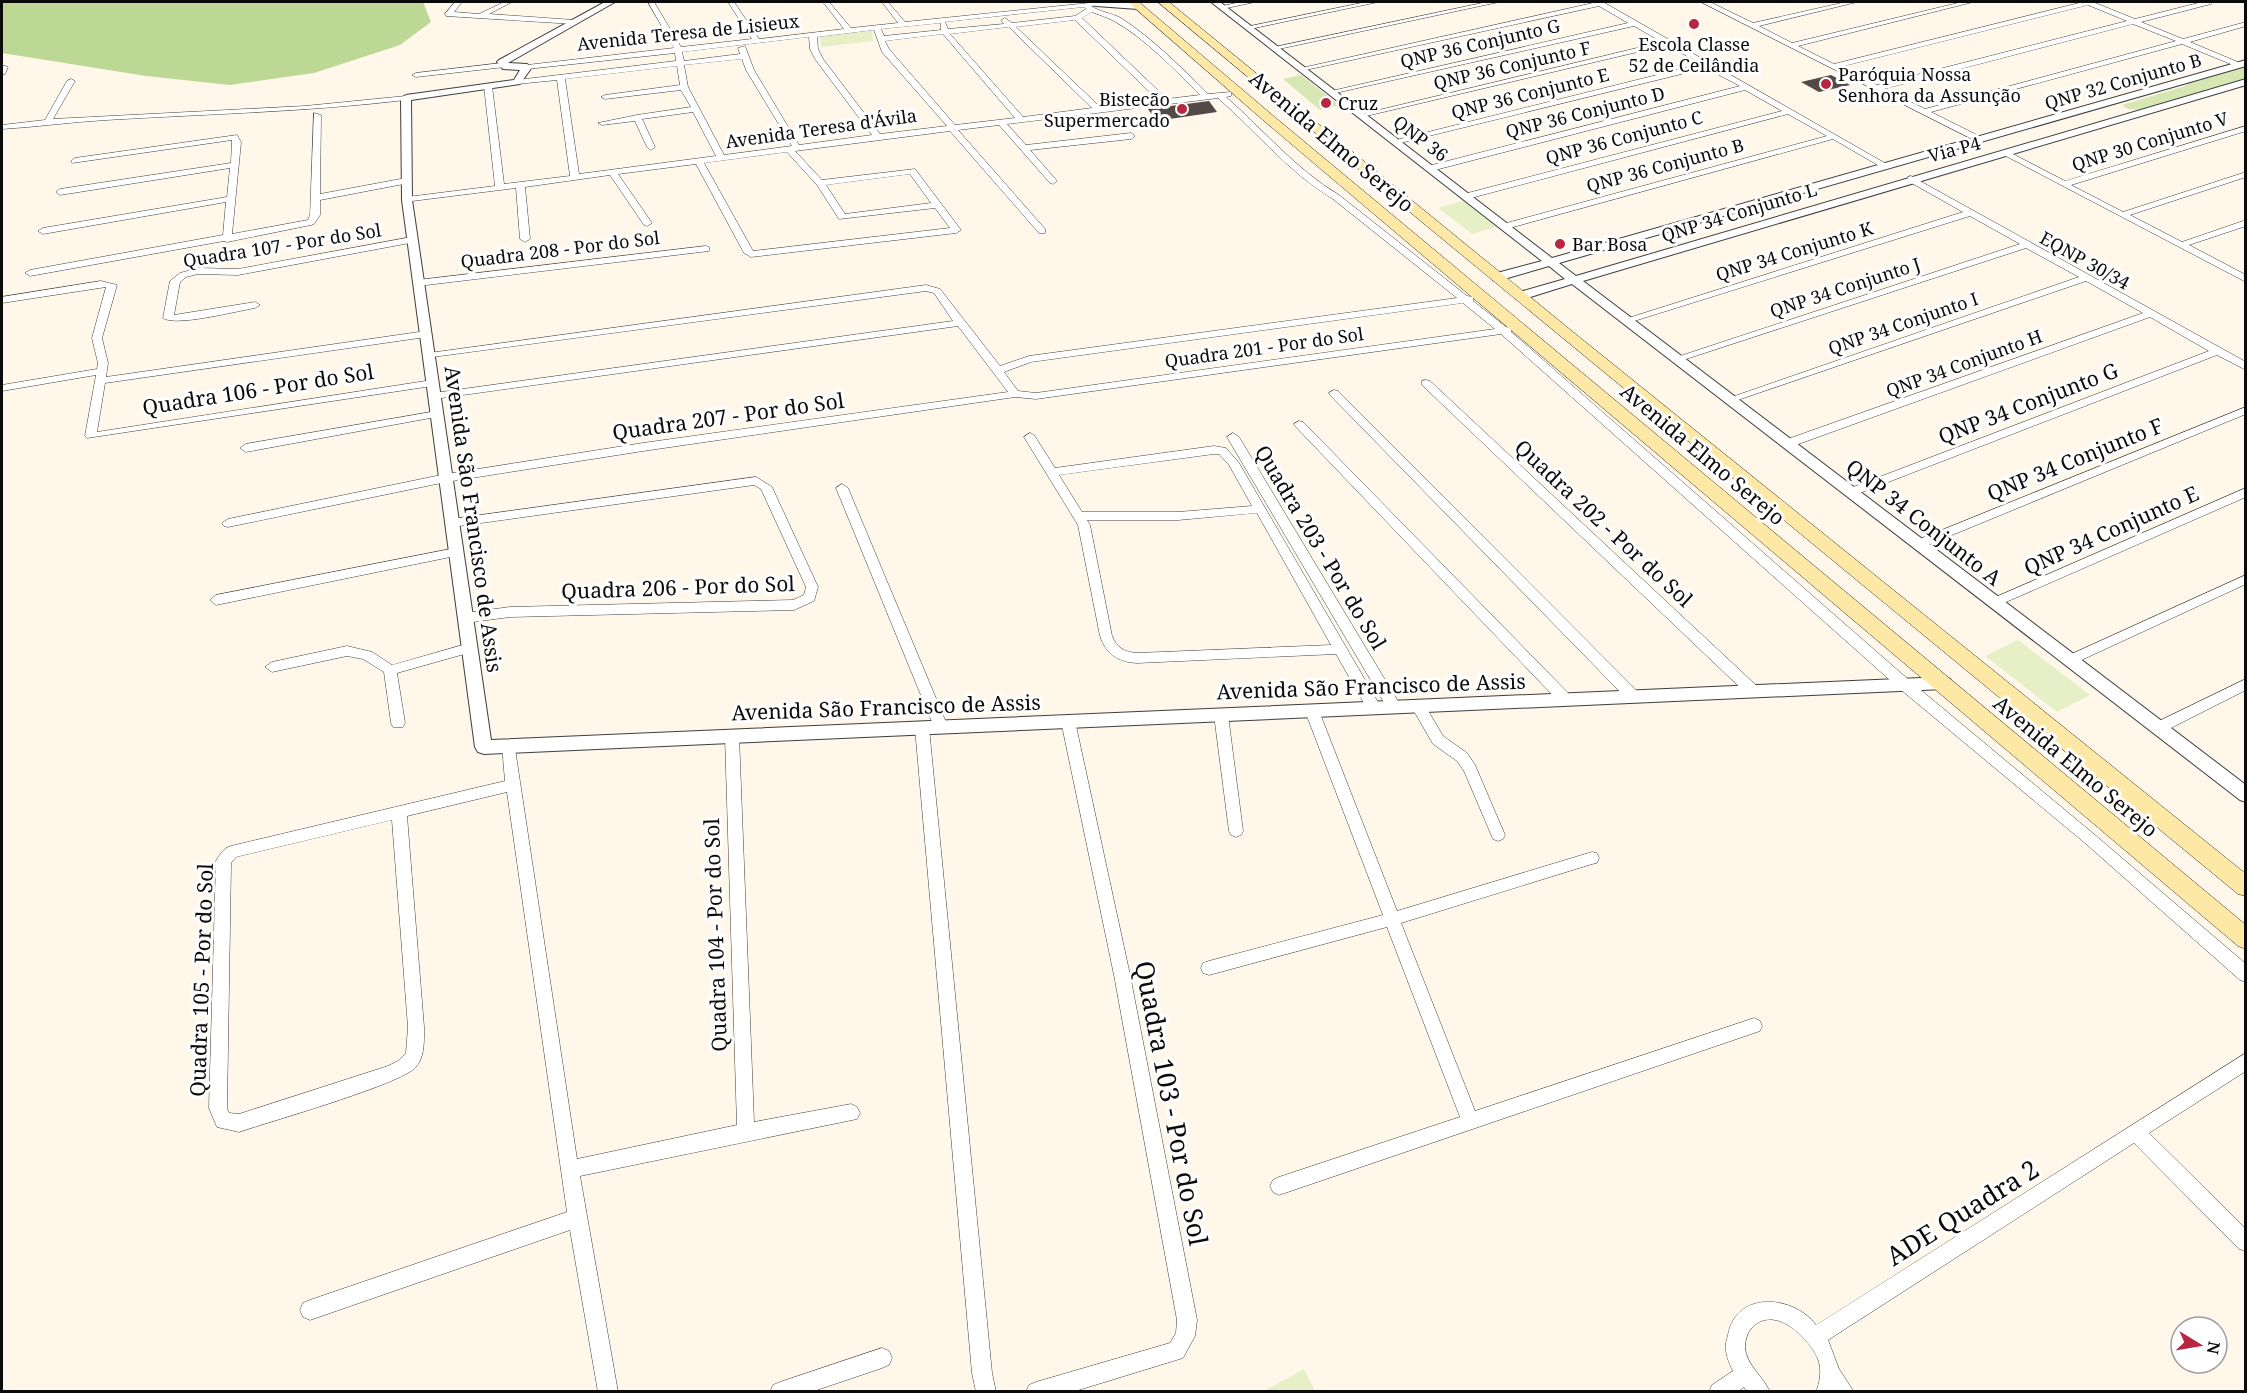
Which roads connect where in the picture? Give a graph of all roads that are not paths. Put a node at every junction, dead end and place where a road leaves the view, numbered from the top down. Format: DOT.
graph roads {
  1 [pos="458,2"];
  2 [pos="509,2"];
  3 [pos="611,2"];
  4 [pos="651,2"];
  5 [pos="731,2"];
  6 [pos="826,2"];
  7 [pos="885,2"];
  8 [pos="1013,2"];
  9 [pos="1109,2"];
  10 [pos="1163,2"];
  11 [pos="1251,2"];
  12 [pos="1374,2"];
  13 [pos="1495,2"];
  14 [pos="1728,2"];
  15 [pos="1853,2"];
  16 [pos="1969,2"];
  17 [pos="2088,2"];
  18 [pos="2208,2"];
  19 [pos="1598,3"];
  20 [pos="1708,3"];
  21 [pos="1095,4"];
  22 [pos="1135,4"];
  23 [pos="1219,4"];
  24 [pos="1024,11"];
  25 [pos="1000,14"];
  26 [pos="482,15"];
  27 [pos="1077,18"];
  28 [pos="943,20"];
  29 [pos="2134,21"];
  30 [pos="574,22"];
  31 [pos="902,24"];
  32 [pos="1008,24"];
  33 [pos="1635,24"];
  34 [pos="2246,24"];
  35 [pos="1752,26"];
  36 [pos="877,27"];
  37 [pos="1250,27"];
  38 [pos="849,31"];
  39 [pos="945,32"];
  40 [pos="813,34"];
  41 [pos="880,39"];
  42 [pos="756,41"];
  43 [pos="2183,41"];
  44 [pos="740,43"];
  45 [pos="1668,43"];
  46 [pos="1791,45"];
  47 [pos="1274,48"];
  48 [pos="678,49"];
  49 [pos="744,56"];
  50 [pos="502,64"];
  51 [pos="679,64"];
  52 [pos="2243,64"];
  53 [pos="1707,65"];
  54 [pos="1834,66"];
  55 [pos="527,67"];
  56 [pos="1301,69"];
  57 [pos="416,75"];
  58 [pos="561,77"];
  59 [pos="71,81"];
  60 [pos="517,82"];
  61 [pos="2246,82"];
  62 [pos="488,86"];
  63 [pos="684,87"];
  64 [pos="1747,87"];
  65 [pos="1877,88"];
  66 [pos="1239,92"];
  67 [pos="1331,92"];
  68 [pos="1220,95"];
  69 [pos="1207,97"];
  70 [pos="406,98"];
  71 [pos="605,98"];
  72 [pos="1165,102"];
  73 [pos="2112,102"];
  74 [pos="1286,105"];
  75 [pos="2094,106"];
  76 [pos="696,109"];
  77 [pos="1098,110"];
  78 [pos="1790,111"];
  79 [pos="1924,111"];
  80 [pos="2137,114"];
  81 [pos="317,115"];
  82 [pos="1362,115"];
  83 [pos="1300,116"];
  84 [pos="637,117"];
  85 [pos="1260,117"];
  86 [pos="2118,119"];
  87 [pos="1021,120"];
  88 [pos="48,121"];
  89 [pos="1002,122"];
  90 [pos="602,123"];
  91 [pos="2,127"];
  92 [pos="951,128"];
  93 [pos="2246,128"];
  94 [pos="1131,136"];
  95 [pos="878,137"];
  96 [pos="1832,137"];
  97 [pos="1980,140"];
  98 [pos="1396,141"];
  99 [pos="651,147"];
  100 [pos="793,148"];
  101 [pos="1023,148"];
  102 [pos="2006,154"];
  103 [pos="721,158"];
  104 [pos="75,161"];
  105 [pos="699,161"];
  106 [pos="234,165"];
  107 [pos="1886,166"];
  108 [pos="1431,168"];
  109 [pos="613,173"];
  110 [pos="2246,174"];
  111 [pos="575,178"];
  112 [pos="1911,179"];
  113 [pos="1053,181"];
  114 [pos="406,182"];
  115 [pos="820,183"];
  116 [pos="2064,184"];
  117 [pos="520,185"];
  118 [pos="500,188"];
  119 [pos="60,192"];
  120 [pos="1467,196"];
  121 [pos="315,198"];
  122 [pos="1773,198"];
  123 [pos="231,199"];
  124 [pos="407,200"];
  125 [pos="1754,204"];
  126 [pos="938,205"];
  127 [pos="1797,213"];
  128 [pos="1970,213"];
  129 [pos="2122,215"];
  130 [pos="1776,219"];
  131 [pos="646,222"];
  132 [pos="2246,223"];
  133 [pos="1506,226"];
  134 [pos="43,231"];
  135 [pos="1042,231"];
  136 [pos="227,239"];
  137 [pos="412,240"];
  138 [pos="525,240"];
  139 [pos="2025,245"];
  140 [pos="2181,245"];
  141 [pos="706,249"];
  142 [pos="1553,262"];
  143 [pos="30,273"];
  144 [pos="1497,277"];
  145 [pos="2085,278"];
  146 [pos="2245,278"];
  147 [pos="1577,281"];
  148 [pos="418,283"];
  149 [pos="1520,296"];
  150 [pos="1474,298"];
  151 [pos="2,300"];
  152 [pos="255,305"];
  153 [pos="2150,314"];
  154 [pos="1627,320"];
  155 [pos="959,324"];
  156 [pos="1510,329"];
  157 [pos="426,334"];
  158 [pos="2218,351"];
  159 [pos="429,356"];
  160 [pos="1676,359"];
  161 [pos="2246,367"];
  162 [pos="999,370"];
  163 [pos="100,376"];
  164 [pos="1426,383"];
  165 [pos="2,388"];
  166 [pos="433,390"];
  167 [pos="1334,393"];
  168 [pos="1016,394"];
  169 [pos="1731,399"];
  170 [pos="2246,410"];
  171 [pos="437,414"];
  172 [pos="1299,424"];
  173 [pos="1030,437"];
  174 [pos="1233,437"];
  175 [pos="1789,443"];
  176 [pos="246,448"];
  177 [pos="1051,472"];
  178 [pos="446,478"];
  179 [pos="842,488"];
  180 [pos="1852,492"];
  181 [pos="2246,492"];
  182 [pos="1260,509"];
  183 [pos="1077,516"];
  184 [pos="228,523"];
  185 [pos="452,524"];
  186 [pos="1919,544"];
  187 [pos="1831,550"];
  188 [pos="456,552"];
  189 [pos="1796,562"];
  190 [pos="1864,577"];
  191 [pos="2246,579"];
  192 [pos="1825,587"];
  193 [pos="216,600"];
  194 [pos="1993,603"];
  195 [pos="465,618"];
  196 [pos="470,648"];
  197 [pos="1340,648"];
  198 [pos="2070,660"];
  199 [pos="272,667"];
  200 [pos="390,670"];
  201 [pos="1944,683"];
  202 [pos="2246,684"];
  203 [pos="1905,685"];
  204 [pos="1754,692"];
  205 [pos="1634,697"];
  206 [pos="1566,700"];
  207 [pos="1418,706"];
  208 [pos="1394,707"];
  209 [pos="1374,708"];
  210 [pos="1312,711"];
  211 [pos="1221,715"];
  212 [pos="1068,721"];
  213 [pos="398,723"];
  214 [pos="941,727"];
  215 [pos="921,728"];
  216 [pos="2158,728"];
  217 [pos="732,736"];
  218 [pos="509,746"];
  219 [pos="513,785"];
  220 [pos="2246,795"];
  221 [pos="399,813"];
  222 [pos="1236,831"];
  223 [pos="1498,835"];
  224 [pos="1592,858"];
  225 [pos="2246,887"];
  226 [pos="1392,919"];
  227 [pos="2246,939"];
  228 [pos="1209,968"];
  229 [pos="2246,975"];
  230 [pos="1754,1026"];
  231 [pos="2246,1061"];
  232 [pos="851,1113"];
  233 [pos="1470,1121"];
  234 [pos="746,1132"];
  235 [pos="2136,1132"];
  236 [pos="570,1169"];
  237 [pos="1279,1186"];
  238 [pos="577,1218"];
  239 [pos="2246,1242"];
  240 [pos="310,1310"];
  241 [pos="1816,1336"];
  242 [pos="882,1358"];
  243 [pos="1745,1375"];
  244 [pos="1828,1382"];
  245 [pos="608,1392"];
  246 [pos="780,1392"];
  247 [pos="986,1392"];
  248 [pos="1036,1392"];
  249 [pos="1719,1392"];
  250 [pos="1760,1392"];
  251 [pos="1844,1392"];
  1 -- 30 [label="street"];
  2 -- 26 [label="street"];
  3 -- 30 [label="street"];
  4 -- 48 [label="street"];
  5 -- 42 [label="street"];
  6 -- 38 [label="street"];
  7 -- 31 [label="street"];
  8 -- 24 [label="street"];
  9 -- 21 [label="street"];
  10 -- 74 [label="main road, Avenida Elmo Serejo"];
  11 -- 23 [label="street"];
  12 -- 37 [label="street"];
  13 -- 47 [label="street"];
  14 -- 20 [label="street"];
  15 -- 35 [label="street"];
  16 -- 46 [label="street"];
  17 -- 29 [label="street"];
  17 -- 54 [label="street"];
  18 -- 29 [label="street"];
  19 -- 33 [label="street"];
  19 -- 56 [label="street"];
  20 -- 35 [label="street"];
  21 -- 22 [label="street"];
  21 -- 24 [label="street, Avenida Teresa de Lisieux"];
  21 -- 27 [label="street"];
  21 -- 69 [label="street"];
  22 -- 66 [label="main road, Avenida Elmo Serejo"];
  23 -- 37 [label="street, QNP 36"];
  24 -- 25 [label="street, Avenida Teresa de Lisieux"];
  25 -- 28 [label="street, Avenida Teresa de Lisieux"];
  25 -- 32 [label="street"];
  27 -- 32 [label="street"];
  27 -- 72 [label="street"];
  28 -- 31 [label="street, Avenida Teresa de Lisieux"];
  28 -- 39 [label="street"];
  29 -- 43 [label="street"];
  29 -- 65 [label="street"];
  30 -- 50 [label="street"];
  31 -- 36 [label="street, Avenida Teresa de Lisieux"];
  32 -- 39 [label="street"];
  32 -- 77 [label="street"];
  33 -- 45 [label="street"];
  33 -- 67 [label="street, QNP 36 Conjunto G"];
  34 -- 43 [label="street"];
  35 -- 46 [label="street"];
  36 -- 38 [label="street, Avenida Teresa de Lisieux"];
  36 -- 41 [label="street"];
  37 -- 47 [label="street, QNP 36"];
  38 -- 40 [label="street, Avenida Teresa de Lisieux"];
  39 -- 41 [label="street"];
  39 -- 87 [label="street"];
  40 -- 42 [label="street, Avenida Teresa de Lisieux"];
  40 -- 95 [label="street"];
  41 -- 92 [label="street"];
  42 -- 44 [label="street, Avenida Teresa de Lisieux"];
  43 -- 52 [label="street"];
  43 -- 79 [label="street"];
  44 -- 48 [label="street, Avenida Teresa de Lisieux"];
  44 -- 49 [label="street"];
  45 -- 53 [label="street"];
  45 -- 82 [label="street, QNP 36 Conjunto F"];
  46 -- 54 [label="street"];
  47 -- 56 [label="street, QNP 36"];
  48 -- 51 [label="street"];
  48 -- 55 [label="street, Avenida Teresa de Lisieux"];
  49 -- 51 [label="street"];
  49 -- 100 [label="street"];
  50 -- 55 [label="street, Avenida Teresa de Lisieux"];
  50 -- 57 [label="street"];
  51 -- 58 [label="street"];
  51 -- 63 [label="street"];
  52 -- 73 [label="street, QNP 32 Conjunto B"];
  53 -- 64 [label="street"];
  53 -- 98 [label="street, QNP 36 Conjunto E"];
  54 -- 65 [label="street"];
  55 -- 60 [label="street"];
  56 -- 67 [label="street, QNP 36"];
  58 -- 60 [label="street"];
  58 -- 111 [label="street"];
  59 -- 88 [label="street"];
  60 -- 62 [label="street"];
  61 -- 80 [label="street, Via P4"];
  62 -- 70 [label="street"];
  62 -- 118 [label="street"];
  63 -- 71 [label="street"];
  63 -- 76 [label="street"];
  64 -- 78 [label="street"];
  64 -- 108 [label="street, QNP 36 Conjunto D"];
  65 -- 79 [label="street"];
  66 -- 68 [label="street, Avenida Teresa d'Ávila"];
  66 -- 85 [label="main road, Avenida Elmo Serejo"];
  67 -- 82 [label="street, QNP 36"];
  68 -- 69 [label="street, Avenida Teresa d'Ávila"];
  68 -- 85 [label="street"];
  69 -- 72 [label="street, Avenida Teresa d'Ávila"];
  70 -- 88 [label="street"];
  70 -- 114 [label="street, Avenida São Francisco de Assis"];
  72 -- 77 [label="street, Avenida Teresa d'Ávila"];
  73 -- 75 [label="street, QNP 32 Conjunto B"];
  73 -- 80 [label="street"];
  74 -- 83 [label="main road, Avenida Elmo Serejo"];
  74 -- 85 [label="main road"];
  75 -- 86 [label="street"];
  75 -- 97 [label="street, QNP 32 Conjunto B"];
  76 -- 84 [label="street"];
  76 -- 103 [label="street"];
  77 -- 87 [label="street, Avenida Teresa d'Ávila"];
  78 -- 96 [label="street"];
  78 -- 120 [label="street, QNP 36 Conjunto C"];
  79 -- 97 [label="street"];
  80 -- 86 [label="street, Via P4"];
  81 -- 121 [label="street"];
  82 -- 98 [label="street, QNP 36"];
  83 -- 85 [label="main road"];
  83 -- 144 [label="main road, Avenida Elmo Serejo"];
  84 -- 90 [label="street"];
  84 -- 99 [label="street"];
  85 -- 150 [label="main road, Avenida Elmo Serejo"];
  86 -- 102 [label="street, Via P4"];
  87 -- 89 [label="street, Avenida Teresa d'Ávila"];
  88 -- 91 [label="street"];
  89 -- 92 [label="street, Avenida Teresa d'Ávila"];
  89 -- 101 [label="street"];
  92 -- 95 [label="street, Avenida Teresa d'Ávila"];
  92 -- 135 [label="street"];
  93 -- 116 [label="street, QNP 30 Conjunto V"];
  94 -- 101 [label="street"];
  95 -- 100 [label="street, Avenida Teresa d'Ávila"];
  96 -- 107 [label="street"];
  96 -- 133 [label="street, QNP 36 Conjunto B"];
  97 -- 107 [label="street, Via P4"];
  98 -- 108 [label="street, QNP 36"];
  100 -- 103 [label="street, Avenida Teresa d'Ávila"];
  100 -- 115 [label="street"];
  101 -- 113 [label="street"];
  102 -- 112 [label="street, Via P4"];
  102 -- 116 [label="street"];
  103 -- 105 [label="street, Avenida Teresa d'Ávila"];
  104 -- 106 [label="street"];
  105 -- 109 [label="street, Avenida Teresa d'Ávila"];
  105 -- 126 [label="street"];
  106 -- 119 [label="street"];
  106 -- 123 [label="street"];
  107 -- 122 [label="street, Via P4"];
  108 -- 120 [label="street, QNP 36"];
  109 -- 111 [label="street, Avenida Teresa d'Ávila"];
  109 -- 131 [label="street, Quadra 208 - Por do Sol"];
  110 -- 129 [label="street"];
  111 -- 117 [label="street, Avenida Teresa d'Ávila"];
  112 -- 127 [label="street, QNP 34 Conjunto L"];
  112 -- 128 [label="street, EQNP 30/34"];
  114 -- 121 [label="street"];
  114 -- 124 [label="street, Avenida São Francisco de Assis"];
  115 -- 126 [label="street"];
  115 -- 126 [label="street"];
  116 -- 129 [label="street"];
  117 -- 118 [label="street, Avenida Teresa d'Ávila"];
  117 -- 138 [label="street, Quadra 208 - Por do Sol"];
  118 -- 124 [label="street, Avenida Teresa d'Ávila"];
  120 -- 133 [label="street, QNP 36"];
  121 -- 136 [label="street"];
  122 -- 125 [label="street, Via P4"];
  122 -- 127 [label="street"];
  123 -- 134 [label="street"];
  123 -- 136 [label="street"];
  124 -- 137 [label="street, Avenida São Francisco de Assis"];
  125 -- 130 [label="street"];
  125 -- 142 [label="street, Via P4"];
  127 -- 130 [label="street, QNP 34 Conjunto L"];
  128 -- 139 [label="street, EQNP 30/34"];
  128 -- 154 [label="street, QNP 34 Conjunto K"];
  129 -- 140 [label="street"];
  130 -- 147 [label="street, QNP 34 Conjunto L"];
  132 -- 140 [label="street"];
  133 -- 142 [label="street, QNP 36"];
  136 -- 143 [label="street"];
  137 -- 148 [label="street, Avenida São Francisco de Assis"];
  137 -- 152 [label="street, Quadra 107 - Por do Sol"];
  139 -- 145 [label="street, EQNP 30/34"];
  139 -- 160 [label="street, QNP 34 Conjunto J"];
  140 -- 146 [label="street"];
  141 -- 148 [label="street, Quadra 208 - Por do Sol"];
  142 -- 144 [label="street"];
  142 -- 147 [label="street, QNP 36"];
  144 -- 149 [label="main road, Avenida Elmo Serejo"];
  145 -- 153 [label="street, EQNP 30/34"];
  145 -- 169 [label="street, QNP 34 Conjunto I"];
  147 -- 149 [label="street"];
  147 -- 154 [label="street, QNP 34 Conjunto A"];
  148 -- 157 [label="street, Avenida São Francisco de Assis"];
  149 -- 187 [label="main road, Avenida Elmo Serejo"];
  150 -- 156 [label="main road, Avenida Elmo Serejo"];
  150 -- 162 [label="street, Quadra 201 - Por do Sol"];
  151 -- 163 [label="street"];
  153 -- 158 [label="street, EQNP 30/34"];
  153 -- 175 [label="street, QNP 34 Conjunto H"];
  154 -- 160 [label="street, QNP 34 Conjunto A"];
  155 -- 159 [label="street"];
  155 -- 162 [label="street"];
  155 -- 166 [label="street"];
  156 -- 168 [label="street, Quadra 201 - Por do Sol"];
  156 -- 189 [label="main road, Avenida Elmo Serejo"];
  156 -- 203 [label="street"];
  157 -- 159 [label="street, Avenida São Francisco de Assis"];
  157 -- 163 [label="street, Quadra 106 - Por do Sol"];
  158 -- 161 [label="street, EQNP 30/34"];
  158 -- 180 [label="street, QNP 34 Conjunto G"];
  159 -- 166 [label="street, Avenida São Francisco de Assis"];
  160 -- 169 [label="street, QNP 34 Conjunto A"];
  162 -- 168 [label="street"];
  163 -- 165 [label="street, Quadra 106 - Por do Sol"];
  163 -- 166 [label="street, Quadra 106 - Por do Sol"];
  164 -- 204 [label="street, Quadra 202 - Por do Sol"];
  166 -- 171 [label="street, Avenida São Francisco de Assis"];
  167 -- 205 [label="street"];
  168 -- 178 [label="street, Quadra 207 - Por do Sol"];
  169 -- 175 [label="street, QNP 34 Conjunto A"];
  170 -- 186 [label="street, QNP 34 Conjunto F"];
  171 -- 176 [label="street"];
  171 -- 178 [label="street, Avenida São Francisco de Assis"];
  172 -- 206 [label="street"];
  173 -- 177 [label="street"];
  174 -- 208 [label="street, Quadra 203 - Por do Sol"];
  175 -- 180 [label="street, QNP 34 Conjunto A"];
  177 -- 182 [label="street"];
  177 -- 183 [label="street"];
  178 -- 184 [label="street"];
  178 -- 185 [label="street, Avenida São Francisco de Assis"];
  179 -- 214 [label="street"];
  180 -- 186 [label="street, QNP 34 Conjunto A"];
  181 -- 194 [label="street, QNP 34 Conjunto E"];
  182 -- 183 [label="street"];
  182 -- 197 [label="street"];
  183 -- 197 [label="street"];
  185 -- 188 [label="street, Avenida São Francisco de Assis"];
  185 -- 195 [label="street, Quadra 206 - Por do Sol"];
  186 -- 194 [label="street, QNP 34 Conjunto A"];
  187 -- 189 [label="main road"];
  187 -- 190 [label="main road, Avenida Elmo Serejo"];
  188 -- 193 [label="street"];
  188 -- 195 [label="street, Avenida São Francisco de Assis"];
  189 -- 192 [label="main road, Avenida Elmo Serejo"];
  190 -- 192 [label="main road"];
  190 -- 225 [label="main road, Avenida Elmo Serejo"];
  191 -- 198 [label="street"];
  192 -- 201 [label="main road, Avenida Elmo Serejo"];
  194 -- 198 [label="street, QNP 34 Conjunto A"];
  195 -- 196 [label="street, Avenida São Francisco de Assis"];
  196 -- 200 [label="street"];
  196 -- 218 [label="street, Avenida São Francisco de Assis"];
  197 -- 209 [label="street"];
  198 -- 216 [label="street, QNP 34 Conjunto A"];
  199 -- 200 [label="street"];
  200 -- 213 [label="street"];
  201 -- 203 [label="street, Avenida São Francisco de Assis"];
  201 -- 227 [label="main road, Avenida Elmo Serejo"];
  202 -- 216 [label="street"];
  203 -- 204 [label="street, Avenida São Francisco de Assis"];
  203 -- 229 [label="street"];
  204 -- 205 [label="street, Avenida São Francisco de Assis"];
  205 -- 206 [label="street, Avenida São Francisco de Assis"];
  206 -- 207 [label="street, Avenida São Francisco de Assis"];
  207 -- 208 [label="street, Avenida São Francisco de Assis"];
  207 -- 223 [label="street"];
  208 -- 209 [label="street, Avenida São Francisco de Assis"];
  209 -- 210 [label="street, Avenida São Francisco de Assis"];
  210 -- 211 [label="street, Avenida São Francisco de Assis"];
  210 -- 226 [label="street"];
  211 -- 212 [label="street, Avenida São Francisco de Assis"];
  211 -- 222 [label="street"];
  212 -- 214 [label="street, Avenida São Francisco de Assis"];
  212 -- 248 [label="street, Quadra 103 - Por do Sol"];
  214 -- 215 [label="street, Avenida São Francisco de Assis"];
  215 -- 217 [label="street, Avenida São Francisco de Assis"];
  215 -- 247 [label="street"];
  216 -- 220 [label="street, QNP 34 Conjunto A"];
  217 -- 218 [label="street, Avenida São Francisco de Assis"];
  217 -- 234 [label="street, Quadra 104 - Por do Sol"];
  218 -- 219 [label="street"];
  219 -- 221 [label="street, Quadra 105 - Por do Sol"];
  219 -- 236 [label="street"];
  221 -- 221 [label="street, Quadra 105 - Por do Sol"];
  224 -- 226 [label="street"];
  226 -- 228 [label="street"];
  226 -- 233 [label="street"];
  230 -- 233 [label="street"];
  231 -- 235 [label="street, ADE Quadra 2"];
  232 -- 234 [label="street"];
  233 -- 237 [label="street"];
  234 -- 236 [label="street"];
  235 -- 239 [label="street"];
  235 -- 241 [label="street, ADE Quadra 2"];
  236 -- 238 [label="street"];
  238 -- 240 [label="street"];
  238 -- 245 [label="street"];
  241 -- 243 [label="street"];
  241 -- 244 [label="street"];
  242 -- 246 [label="street"];
  243 -- 249 [label="street"];
  243 -- 250 [label="street"];
  244 -- 251 [label="street"];
}
